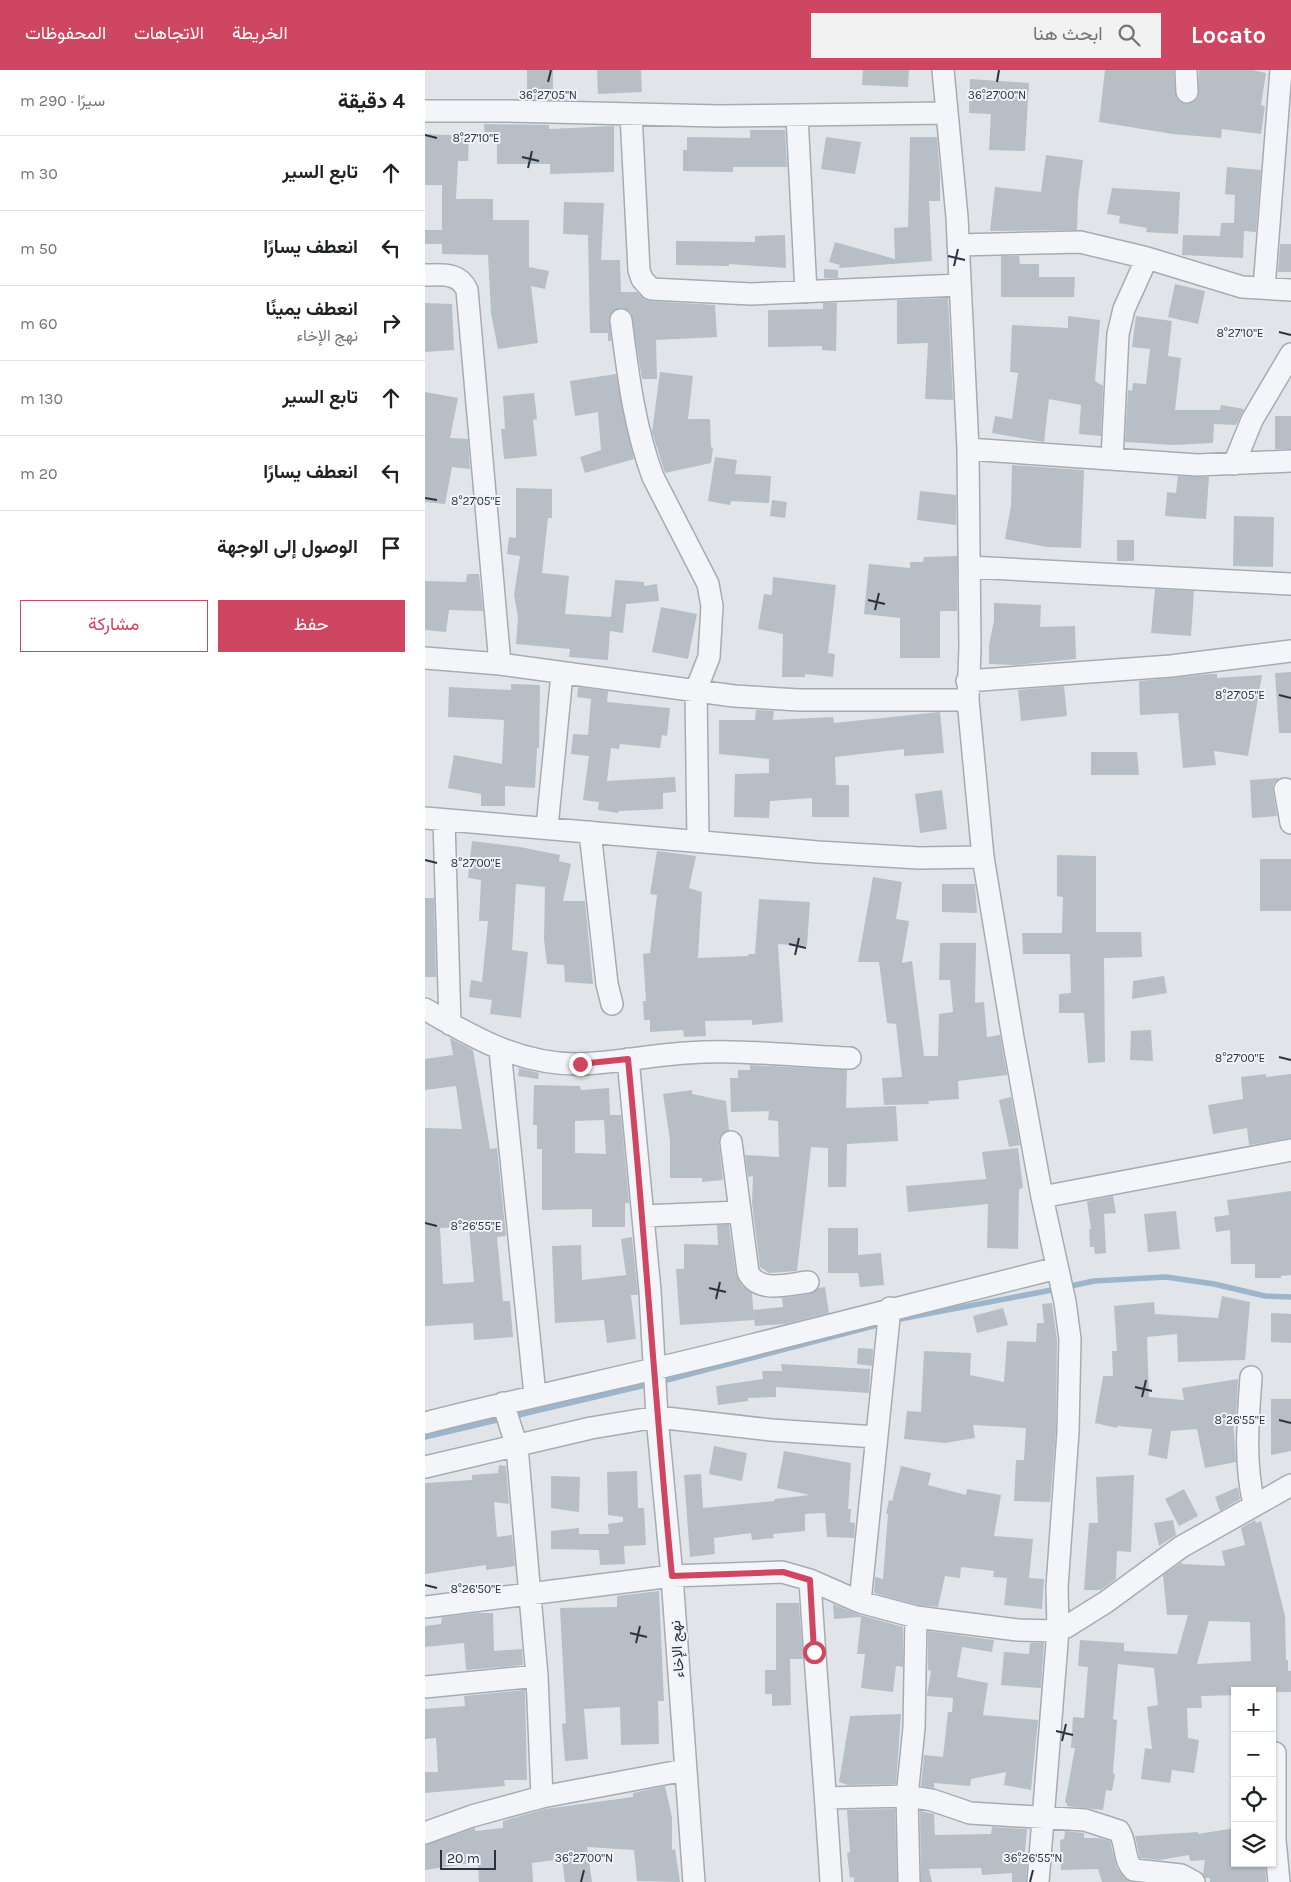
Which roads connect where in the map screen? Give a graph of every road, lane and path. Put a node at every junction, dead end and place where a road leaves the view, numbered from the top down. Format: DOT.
graph roads {
  1 [pos="943,70"];
  2 [pos="1186,70"];
  3 [pos="1281,70"];
  4 [pos="1187,92"];
  5 [pos="425,111"];
  6 [pos="631,114"];
  7 [pos="947,114"];
  8 [pos="797,116"];
  9 [pos="959,245"];
  10 [pos="1147,258"];
  11 [pos="425,275"];
  12 [pos="960,285"];
  13 [pos="1264,288"];
  14 [pos="1291,290"];
  15 [pos="806,292"];
  16 [pos="621,320"];
  17 [pos="1291,354"];
  18 [pos="968,449"];
  19 [pos="1111,459"];
  20 [pos="1291,461"];
  21 [pos="1234,464"];
  22 [pos="969,567"];
  23 [pos="1291,584"];
  24 [pos="1291,651"];
  25 [pos="425,658"];
  26 [pos="500,664"];
  27 [pos="562,674"];
  28 [pos="696,690"];
  29 [pos="967,691"];
  30 [pos="1285,789"];
  31 [pos="434,819"];
  32 [pos="1291,823"];
  33 [pos="547,827"];
  34 [pos="590,832"];
  35 [pos="698,841"];
  36 [pos="983,857"];
  37 [pos="612,1004"];
  38 [pos="425,1009"];
  39 [pos="450,1024"];
  40 [pos="499,1050"];
  41 [pos="849,1058"];
  42 [pos="628,1059"];
  43 [pos="731,1142"];
  44 [pos="1291,1150"];
  45 [pos="1042,1197"];
  46 [pos="740,1212"];
  47 [pos="643,1216"];
  48 [pos="1057,1269"];
  49 [pos="808,1282"];
  50 [pos="890,1308"];
  51 [pos="655,1367"];
  52 [pos="1251,1377"];
  53 [pos="535,1395"];
  54 [pos="503,1403"];
  55 [pos="657,1417"];
  56 [pos="425,1423"];
  57 [pos="876,1437"];
  58 [pos="517,1447"];
  59 [pos="425,1467"];
  60 [pos="1291,1485"];
  61 [pos="1255,1504"];
  62 [pos="672,1576"];
  63 [pos="810,1580"];
  64 [pos="530,1595"];
  65 [pos="860,1602"];
  66 [pos="425,1607"];
  67 [pos="916,1617"];
  68 [pos="1058,1630"];
  69 [pos="537,1676"];
  70 [pos="425,1688"];
  71 [pos="685,1770"];
  72 [pos="1275,1777"];
  73 [pos="907,1796"];
  74 [pos="542,1797"];
  75 [pos="826,1798"];
  76 [pos="1043,1818"];
  77 [pos="425,1833"];
  78 [pos="694,1882"];
  79 [pos="831,1882"];
  80 [pos="909,1882"];
  81 [pos="1037,1882"];
  82 [pos="1194,1882"];
  83 [pos="1279,1882"];
  1 -- 7 [label="street"];
  2 -- 4 [label="street"];
  3 -- 13 [label="street"];
  5 -- 6 [label="street"];
  6 -- 8 [label="street"];
  6 -- 15 [label="street"];
  7 -- 8 [label="street"];
  7 -- 9 [label="street"];
  8 -- 15 [label="street"];
  9 -- 10 [label="street"];
  9 -- 12 [label="street"];
  10 -- 13 [label="street"];
  10 -- 19 [label="street"];
  11 -- 26 [label="street"];
  12 -- 15 [label="street"];
  12 -- 18 [label="street"];
  13 -- 14 [label="street"];
  16 -- 28 [label="street"];
  17 -- 21 [label="street"];
  18 -- 19 [label="street"];
  18 -- 22 [label="street"];
  19 -- 21 [label="street"];
  20 -- 21 [label="street"];
  22 -- 23 [label="street"];
  22 -- 29 [label="street"];
  24 -- 29 [label="street"];
  25 -- 26 [label="street"];
  26 -- 27 [label="street"];
  27 -- 28 [label="street"];
  27 -- 33 [label="street"];
  28 -- 29 [label="street"];
  28 -- 35 [label="street"];
  29 -- 36 [label="street"];
  30 -- 32 [label="street"];
  31 -- 33 [label="street"];
  31 -- 39 [label="street"];
  33 -- 34 [label="street"];
  34 -- 35 [label="street"];
  34 -- 37 [label="street"];
  35 -- 36 [label="street"];
  36 -- 45 [label="street"];
  38 -- 39 [label="street"];
  39 -- 40 [label="street"];
  40 -- 42 [label="street"];
  40 -- 53 [label="street"];
  41 -- 42 [label="street"];
  42 -- 47 [label="street, نهج الإخاء"];
  43 -- 46 [label="street"];
  44 -- 45 [label="street"];
  45 -- 48 [label="street"];
  46 -- 47 [label="street"];
  46 -- 49 [label="street"];
  47 -- 51 [label="street, نهج الإخاء"];
  48 -- 50 [label="street"];
  48 -- 68 [label="street"];
  50 -- 51 [label="street"];
  50 -- 57 [label="street"];
  51 -- 53 [label="street"];
  51 -- 55 [label="street, نهج الإخاء"];
  52 -- 61 [label="street"];
  53 -- 54 [label="street"];
  54 -- 56 [label="street"];
  54 -- 58 [label="street"];
  55 -- 57 [label="street"];
  55 -- 58 [label="street"];
  55 -- 62 [label="street, نهج الإخاء"];
  57 -- 65 [label="street"];
  58 -- 59 [label="street"];
  58 -- 64 [label="street"];
  60 -- 61 [label="street"];
  61 -- 68 [label="street"];
  62 -- 63 [label="street"];
  62 -- 64 [label="street"];
  62 -- 71 [label="street, نهج الإخاء"];
  63 -- 65 [label="street"];
  63 -- 75 [label="street"];
  64 -- 66 [label="street"];
  64 -- 69 [label="street"];
  65 -- 67 [label="street"];
  67 -- 68 [label="street"];
  67 -- 73 [label="street"];
  68 -- 76 [label="street"];
  69 -- 70 [label="street"];
  69 -- 74 [label="street"];
  71 -- 74 [label="street"];
  71 -- 78 [label="street, نهج الإخاء"];
  72 -- 83 [label="street"];
  73 -- 75 [label="street"];
  73 -- 76 [label="street"];
  73 -- 80 [label="street"];
  74 -- 77 [label="street"];
  75 -- 79 [label="street"];
  76 -- 81 [label="street"];
  76 -- 82 [label="street"];
}
